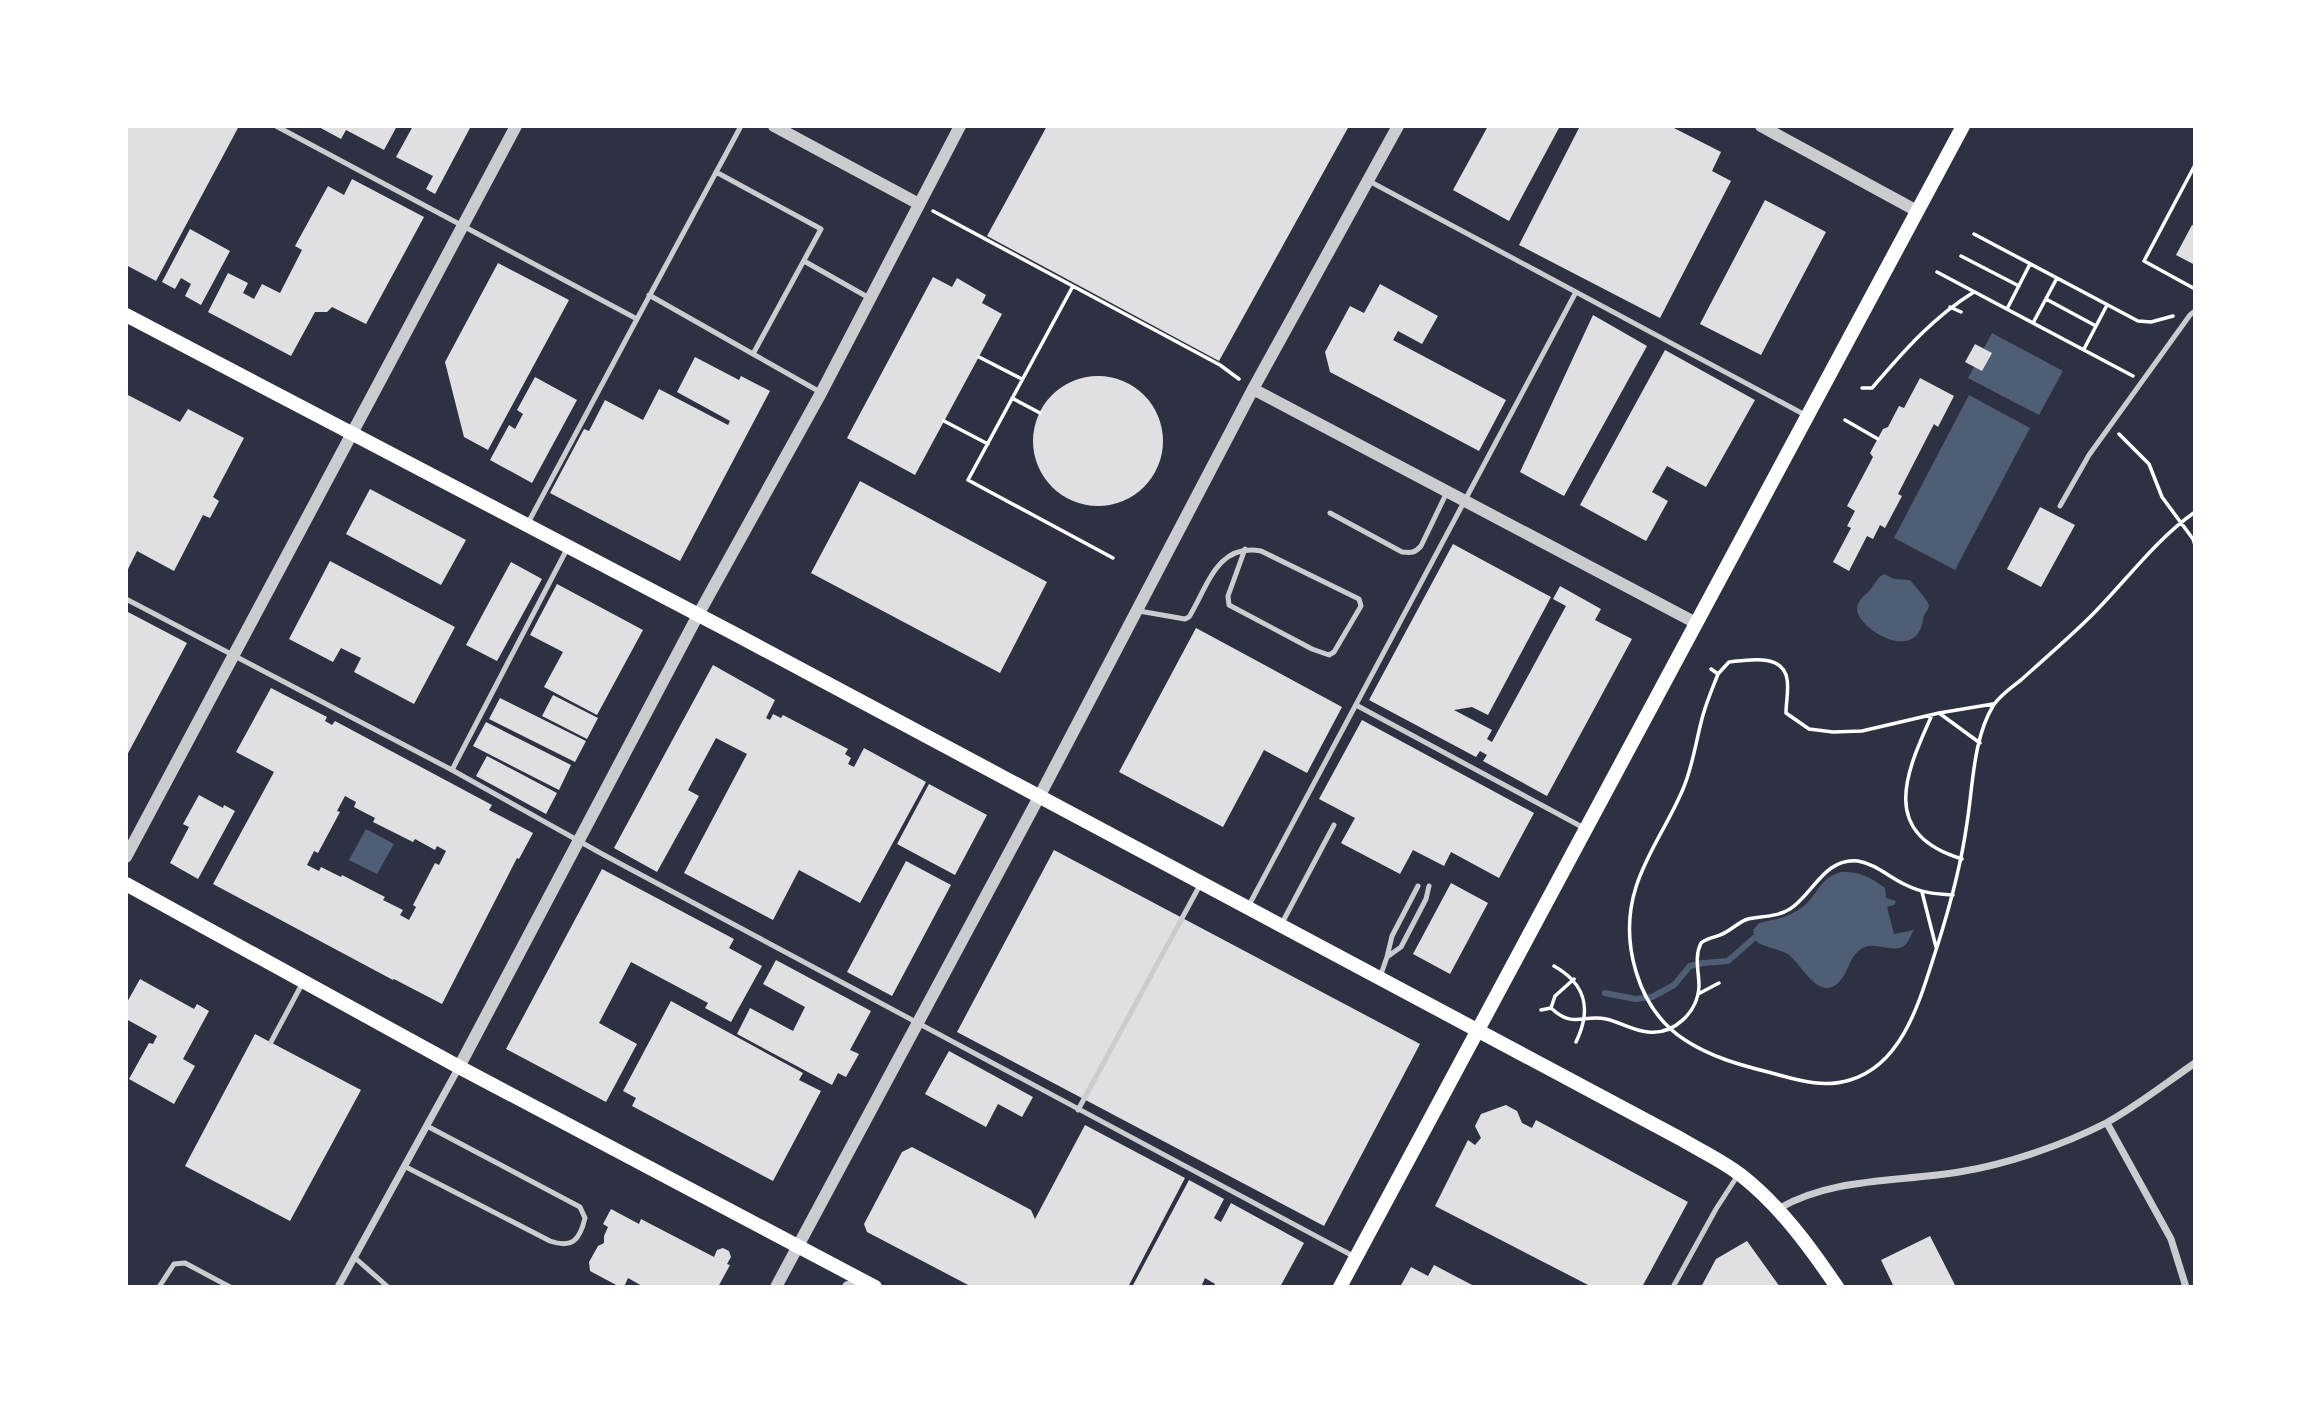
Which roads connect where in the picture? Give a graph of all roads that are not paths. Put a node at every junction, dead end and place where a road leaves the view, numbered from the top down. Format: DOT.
graph roads {
  1 [pos="276,126"];
  2 [pos="516,126"];
  3 [pos="741,126"];
  4 [pos="774,126"];
  5 [pos="960,126"];
  6 [pos="1398,126"];
  7 [pos="1963,126"];
  8 [pos="1767,128"];
  9 [pos="716,172"];
  10 [pos="1367,180"];
  11 [pos="919,204"];
  12 [pos="1917,211"];
  13 [pos="463,226"];
  14 [pos="804,261"];
  15 [pos="1576,292"];
  16 [pos="649,295"];
  17 [pos="871,299"];
  18 [pos="2192,313"];
  19 [pos="126,315"];
  20 [pos="637,319"];
  21 [pos="753,354"];
  22 [pos="1252,389"];
  23 [pos="821,393"];
  24 [pos="1807,416"];
  25 [pos="351,433"];
  26 [pos="1447,492"];
  27 [pos="1464,501"];
  28 [pos="2060,506"];
  29 [pos="1330,513"];
  30 [pos="527,526"];
  31 [pos="568,548"];
  32 [pos="1245,550"];
  33 [pos="126,599"];
  34 [pos="1136,610"];
  35 [pos="698,615"];
  36 [pos="1696,623"];
  37 [pos="232,656"];
  38 [pos="1356,705"];
  39 [pos="452,770"];
  40 [pos="1039,797"];
  41 [pos="1335,825"];
  42 [pos="1586,829"];
  43 [pos="579,842"];
  44 [pos="126,857"];
  45 [pos="1202,883"];
  46 [pos="126,884"];
  47 [pos="1418,886"];
  48 [pos="1429,886"];
  49 [pos="1248,907"];
  50 [pos="1281,925"];
  51 [pos="1388,957"];
  52 [pos="1380,976"];
  53 [pos="303,981"];
  54 [pos="918,1025"];
  55 [pos="1478,1029"];
  56 [pos="271,1042"];
  57 [pos="2195,1063"];
  58 [pos="459,1067"];
  59 [pos="1078,1110"];
  60 [pos="2106,1123"];
  61 [pos="427,1126"];
  62 [pos="404,1166"];
  63 [pos="1739,1174"];
  64 [pos="1778,1209"];
  65 [pos="799,1245"];
  66 [pos="354,1257"];
  67 [pos="1355,1257"];
  68 [pos="872,1286"];
  69 [pos="159,1287"];
  70 [pos="230,1287"];
  71 [pos="338,1287"];
  72 [pos="388,1287"];
  73 [pos="776,1287"];
  74 [pos="848,1287"];
  75 [pos="1340,1287"];
  76 [pos="1673,1287"];
  77 [pos="1837,1287"];
  78 [pos="2186,1287"];
  1 -- 13 [label="lane"];
  2 -- 13 [label="street"];
  3 -- 9 [label="lane"];
  4 -- 11 [label="street"];
  5 -- 11 [label="street"];
  6 -- 10 [label="street"];
  7 -- 12 [label="main road"];
  8 -- 12 [label="street"];
  9 -- 14 [label="lane"];
  9 -- 16 [label="lane"];
  10 -- 15 [label="lane"];
  10 -- 22 [label="street"];
  11 -- 17 [label="street"];
  12 -- 24 [label="main road"];
  13 -- 20 [label="lane"];
  13 -- 25 [label="street"];
  14 -- 17 [label="lane"];
  14 -- 21 [label="lane"];
  15 -- 24 [label="lane"];
  15 -- 27 [label="lane"];
  16 -- 20 [label="lane"];
  16 -- 21 [label="lane"];
  17 -- 23 [label="street"];
  18 -- 28 [label="lane"];
  19 -- 25 [label="main road"];
  20 -- 30 [label="lane"];
  21 -- 23 [label="lane"];
  22 -- 26 [label="street"];
  22 -- 34 [label="street"];
  23 -- 35 [label="street"];
  24 -- 36 [label="main road"];
  25 -- 30 [label="main road"];
  25 -- 37 [label="street"];
  26 -- 27 [label="street"];
  26 -- 29 [label="lane"];
  27 -- 36 [label="street"];
  27 -- 38 [label="lane"];
  30 -- 31 [label="main road"];
  31 -- 35 [label="main road"];
  31 -- 39 [label="lane"];
  32 -- 32 [label="lane"];
  32 -- 34 [label="lane"];
  33 -- 37 [label="lane"];
  34 -- 40 [label="street"];
  35 -- 40 [label="main road"];
  35 -- 43 [label="street"];
  36 -- 42 [label="main road"];
  37 -- 39 [label="lane"];
  37 -- 44 [label="street"];
  38 -- 42 [label="lane"];
  38 -- 49 [label="lane"];
  39 -- 43 [label="lane"];
  40 -- 45 [label="main road"];
  40 -- 54 [label="street"];
  41 -- 50 [label="lane"];
  42 -- 55 [label="main road"];
  43 -- 54 [label="lane"];
  43 -- 58 [label="street"];
  45 -- 49 [label="main road"];
  45 -- 59 [label="lane"];
  46 -- 53 [label="main road"];
  47 -- 51 [label="lane"];
  48 -- 51 [label="lane"];
  49 -- 50 [label="main road"];
  50 -- 52 [label="main road"];
  51 -- 52 [label="lane"];
  52 -- 55 [label="main road"];
  53 -- 56 [label="lane"];
  53 -- 58 [label="main road"];
  54 -- 59 [label="lane"];
  54 -- 65 [label="street"];
  55 -- 63 [label="main road"];
  55 -- 67 [label="main road"];
  57 -- 60 [label="street"];
  58 -- 61 [label="street"];
  58 -- 65 [label="main road"];
  59 -- 67 [label="lane"];
  60 -- 64 [label="street"];
  60 -- 78 [label="street"];
  61 -- 62 [label="street"];
  61 -- 62 [label="lane"];
  62 -- 66 [label="street"];
  63 -- 64 [label="main road"];
  63 -- 76 [label="lane"];
  64 -- 77 [label="main road"];
  65 -- 68 [label="main road"];
  65 -- 73 [label="street"];
  66 -- 71 [label="street"];
  66 -- 72 [label="lane"];
  67 -- 75 [label="main road"];
  68 -- 74 [label="street"];
  69 -- 70 [label="lane"];
}
